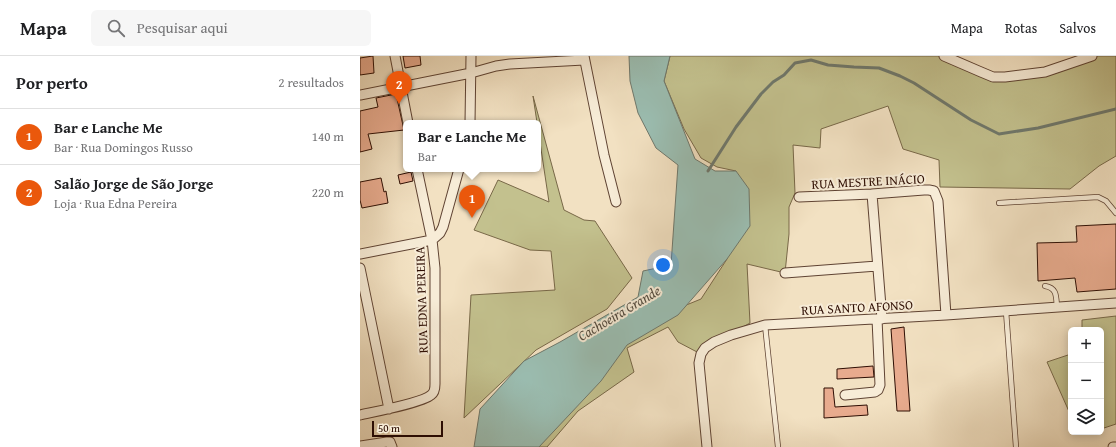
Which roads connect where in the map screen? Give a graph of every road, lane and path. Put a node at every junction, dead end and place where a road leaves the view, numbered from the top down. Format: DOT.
graph roads {
  1 [pos="395,56"];
  2 [pos="471,56"];
  3 [pos="944,56"];
  4 [pos="1092,56"];
  5 [pos="584,58"];
  6 [pos="471,73"];
  7 [pos="401,88"];
  8 [pos="360,95"];
  9 [pos="407,120"];
  10 [pos="470,120"];
  11 [pos="418,172"];
  12 [pos="458,172"];
  13 [pos="872,194"];
  14 [pos="799,197"];
  15 [pos="616,202"];
  16 [pos="999,203"];
  17 [pos="1116,213"];
  18 [pos="432,240"];
  19 [pos="360,254"];
  20 [pos="878,266"];
  21 [pos="360,268"];
  22 [pos="785,273"];
  23 [pos="1045,286"];
  24 [pos="1116,303"];
  25 [pos="1056,307"];
  26 [pos="1006,311"];
  27 [pos="946,315"];
  28 [pos="880,319"];
  29 [pos="765,325"];
  30 [pos="845,395"];
  31 [pos="389,409"];
  32 [pos="360,415"];
  33 [pos="360,446"];
  34 [pos="392,447"];
  35 [pos="707,447"];
  36 [pos="778,447"];
  37 [pos="1016,447"];
  1 -- 7 [label="street"];
  2 -- 6 [label="street"];
  3 -- 4 [label="street"];
  5 -- 6 [label="street"];
  5 -- 15 [label="street"];
  6 -- 7 [label="street"];
  6 -- 10 [label="street"];
  7 -- 8 [label="street"];
  7 -- 9 [label="street"];
  11 -- 18 [label="street, RUA EDNA PEREIRA"];
  12 -- 18 [label="street"];
  13 -- 14 [label="street, RUA MESTRE INÁCIO"];
  13 -- 20 [label="street"];
  13 -- 27 [label="street, RUA MESTRE INÁCIO"];
  16 -- 17 [label="lane"];
  18 -- 19 [label="street"];
  18 -- 31 [label="street, RUA EDNA PEREIRA"];
  20 -- 22 [label="street"];
  20 -- 28 [label="street"];
  21 -- 31 [label="street"];
  23 -- 25 [label="lane"];
  24 -- 25 [label="street, RUA SANTO AFONSO"];
  25 -- 26 [label="street, RUA SANTO AFONSO"];
  26 -- 27 [label="street, RUA SANTO AFONSO"];
  26 -- 37 [label="lane"];
  27 -- 28 [label="street, RUA SANTO AFONSO"];
  28 -- 29 [label="street, RUA SANTO AFONSO"];
  28 -- 30 [label="street"];
  29 -- 35 [label="street, RUA SANTO AFONSO"];
  29 -- 36 [label="lane"];
  31 -- 32 [label="street"];
  33 -- 34 [label="street"];
}
